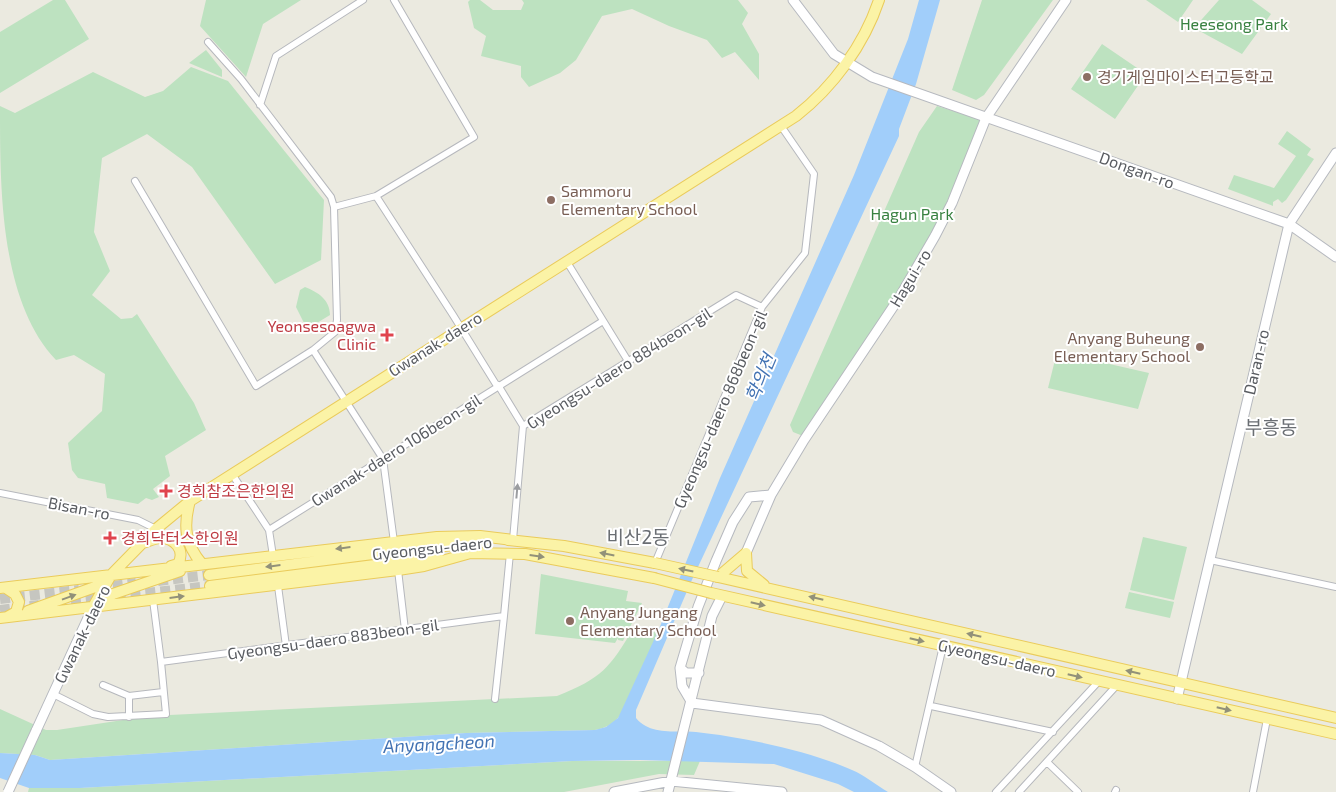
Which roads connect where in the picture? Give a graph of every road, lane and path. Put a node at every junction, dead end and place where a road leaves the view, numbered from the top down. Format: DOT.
graph roads {
  1 [pos="363,0"];
  2 [pos="394,0"];
  3 [pos="793,0"];
  4 [pos="879,0"];
  5 [pos="1066,0"];
  6 [pos="208,42"];
  7 [pos="846,63"];
  8 [pos="260,105"];
  9 [pos="986,118"];
  10 [pos="781,126"];
  11 [pos="1336,153"];
  12 [pos="135,181"];
  13 [pos="376,196"];
  14 [pos="334,207"];
  15 [pos="1289,224"];
  16 [pos="1336,258"];
  17 [pos="567,262"];
  18 [pos="762,307"];
  19 [pos="603,321"];
  20 [pos="460,328"];
  21 [pos="313,350"];
  22 [pos="628,361"];
  23 [pos="497,386"];
  24 [pos="346,400"];
  25 [pos="522,426"];
  26 [pos="383,459"];
  27 [pos="232,474"];
  28 [pos="0,493"];
  29 [pos="771,495"];
  30 [pos="190,500"];
  31 [pos="156,529"];
  32 [pos="269,530"];
  33 [pos="513,540"];
  34 [pos="394,542"];
  35 [pos="142,543"];
  36 [pos="474,552"];
  37 [pos="510,553"];
  38 [pos="746,553"];
  39 [pos="273,556"];
  40 [pos="1210,560"];
  41 [pos="655,563"];
  42 [pos="202,564"];
  43 [pos="398,570"];
  44 [pos="166,572"];
  45 [pos="111,575"];
  46 [pos="718,577"];
  47 [pos="278,586"];
  48 [pos="767,587"];
  49 [pos="1336,587"];
  50 [pos="3,588"];
  51 [pos="722,596"];
  52 [pos="153,600"];
  53 [pos="94,607"];
  54 [pos="2,614"];
  55 [pos="504,616"];
  56 [pos="405,630"];
  57 [pos="286,646"];
  58 [pos="943,646"];
  59 [pos="161,662"];
  60 [pos="680,668"];
  61 [pos="699,673"];
  62 [pos="1099,681"];
  63 [pos="1180,683"];
  64 [pos="103,685"];
  65 [pos="1117,685"];
  66 [pos="163,692"];
  67 [pos="53,694"];
  68 [pos="129,696"];
  69 [pos="495,699"];
  70 [pos="1177,699"];
  71 [pos="1265,702"];
  72 [pos="931,706"];
  73 [pos="691,707"];
  74 [pos="129,716"];
  75 [pos="1336,718"];
  76 [pos="1267,719"];
  77 [pos="1336,722"];
  78 [pos="1053,732"];
  79 [pos="1336,733"];
  80 [pos="1047,762"];
  81 [pos="915,767"];
  82 [pos="672,777"];
  83 [pos="0,788"];
  84 [pos="8,792"];
  85 [pos="614,792"];
  86 [pos="668,792"];
  87 [pos="782,792"];
  88 [pos="951,792"];
  89 [pos="996,792"];
  90 [pos="1019,792"];
  91 [pos="1078,792"];
  92 [pos="1253,792"];
  1 -- 8 [label="street"];
  2 -- 13 [label="street"];
  3 -- 7 [label="street"];
  4 -- 7 [label="main road, Gwanak-daero"];
  5 -- 9 [label="street, Hagui-ro"];
  6 -- 8 [label="street"];
  7 -- 9 [label="street, Dongan-ro"];
  7 -- 10 [label="main road, Gwanak-daero"];
  8 -- 14 [label="street"];
  9 -- 15 [label="street, Dongan-ro"];
  9 -- 29 [label="street, Hagui-ro"];
  10 -- 17 [label="main road, Gwanak-daero"];
  10 -- 18 [label="street, Gyeongsu-daero 868beon-gil"];
  11 -- 15 [label="street, Daran-ro"];
  12 -- 21 [label="street"];
  13 -- 14 [label="street"];
  13 -- 20 [label="street, Gwanak-daero 106beon-gil"];
  14 -- 21 [label="street"];
  15 -- 16 [label="street, Dongan-ro"];
  15 -- 40 [label="street, Daran-ro"];
  17 -- 19 [label="street"];
  17 -- 20 [label="main road, Gwanak-daero"];
  18 -- 22 [label="street, Gyeongsu-daero 884beon-gil"];
  18 -- 41 [label="street, Gyeongsu-daero 868beon-gil"];
  19 -- 22 [label="street"];
  19 -- 23 [label="street"];
  20 -- 23 [label="street, Gwanak-daero 106beon-gil"];
  20 -- 24 [label="main road, Gwanak-daero"];
  21 -- 24 [label="street"];
  22 -- 25 [label="street, Gyeongsu-daero 884beon-gil"];
  23 -- 25 [label="street"];
  23 -- 26 [label="street, Gwanak-daero 106beon-gil"];
  24 -- 26 [label="street"];
  24 -- 27 [label="main road, Gwanak-daero"];
  33 -- 25 [label="street, Gyeongsu-daero 884beon-gil, one-way"];
  26 -- 32 [label="street, Gwanak-daero 106beon-gil"];
  26 -- 34 [label="street"];
  27 -- 30 [label="main road, Gwanak-daero"];
  27 -- 32 [label="street"];
  28 -- 31 [label="street, Bisan-ro"];
  29 -- 38 [label="street, Hagui-ro"];
  29 -- 60 [label="street"];
  30 -- 31 [label="main road, Gwanak-daero"];
  30 -- 42 [label="main road"];
  31 -- 35 [label="main road, Gwanak-daero"];
  32 -- 39 [label="street"];
  33 -- 34 [label="main road"];
  33 -- 36 [label="main road, Gyeongsu-daero, one-way"];
  41 -- 33 [label="main road, Gyeongsu-daero, one-way"];
  34 -- 39 [label="main road, one-way"];
  35 -- 44 [label="main road"];
  35 -- 45 [label="main road, Gwanak-daero"];
  36 -- 37 [label="main road, Gyeongsu-daero"];
  36 -- 43 [label="main road"];
  37 -- 51 [label="main road, Gyeongsu-daero, one-way, bridge"];
  37 -- 55 [label="street"];
  38 -- 46 [label="main road"];
  38 -- 48 [label="main road"];
  39 -- 42 [label="main road"];
  40 -- 49 [label="street"];
  40 -- 63 [label="street, Daran-ro"];
  46 -- 41 [label="main road, Gyeongsu-daero, one-way, bridge"];
  42 -- 44 [label="main road"];
  43 -- 47 [label="main road"];
  43 -- 56 [label="street"];
  44 -- 45 [label="main road"];
  44 -- 52 [label="main road"];
  44 -- 53 [label="main road"];
  45 -- 50 [label="main road"];
  45 -- 53 [label="main road, Gwanak-daero"];
  54 -- 45 [label="main road, one-way"];
  46 -- 48 [label="main road, Gyeongsu-daero"];
  52 -- 47 [label="main road, one-way"];
  47 -- 57 [label="street"];
  63 -- 48 [label="main road, Gyeongsu-daero, one-way"];
  50 -- 54 [label="main road"];
  51 -- 58 [label="main road, Gyeongsu-daero, one-way"];
  51 -- 61 [label="street"];
  52 -- 53 [label="main road"];
  52 -- 59 [label="street"];
  53 -- 54 [label="main road"];
  53 -- 67 [label="street, Gwanak-daero"];
  55 -- 56 [label="street, Gyeongsu-daero 883beon-gil"];
  55 -- 69 [label="street"];
  56 -- 57 [label="street, Gyeongsu-daero 883beon-gil"];
  57 -- 59 [label="street, Gyeongsu-daero 883beon-gil"];
  58 -- 62 [label="main road, Gyeongsu-daero, one-way"];
  58 -- 72 [label="street"];
  59 -- 66 [label="street"];
  60 -- 61 [label="street"];
  60 -- 73 [label="street"];
  61 -- 73 [label="street"];
  62 -- 65 [label="main road, Gyeongsu-daero"];
  62 -- 78 [label="street"];
  63 -- 70 [label="street, Daran-ro"];
  63 -- 71 [label="main road, Gyeongsu-daero"];
  64 -- 68 [label="street"];
  65 -- 70 [label="main road, Gyeongsu-daero"];
  65 -- 80 [label="street"];
  66 -- 68 [label="street"];
  66 -- 74 [label="street"];
  67 -- 74 [label="street"];
  67 -- 84 [label="street, Gwanak-daero, bridge"];
  68 -- 74 [label="street"];
  70 -- 76 [label="main road, Gyeongsu-daero, one-way"];
  71 -- 75 [label="main road, Gyeongsu-daero"];
  71 -- 77 [label="main road, Gyeongsu-daero"];
  72 -- 78 [label="street"];
  72 -- 81 [label="street"];
  73 -- 81 [label="street"];
  73 -- 82 [label="street"];
  76 -- 79 [label="main road, Gyeongsu-daero"];
  76 -- 92 [label="street"];
  78 -- 89 [label="street"];
  80 -- 90 [label="street"];
  80 -- 91 [label="street"];
  81 -- 88 [label="street"];
  82 -- 85 [label="street"];
  82 -- 86 [label="street"];
  82 -- 87 [label="street"];
  83 -- 84 [label="street"];
}
